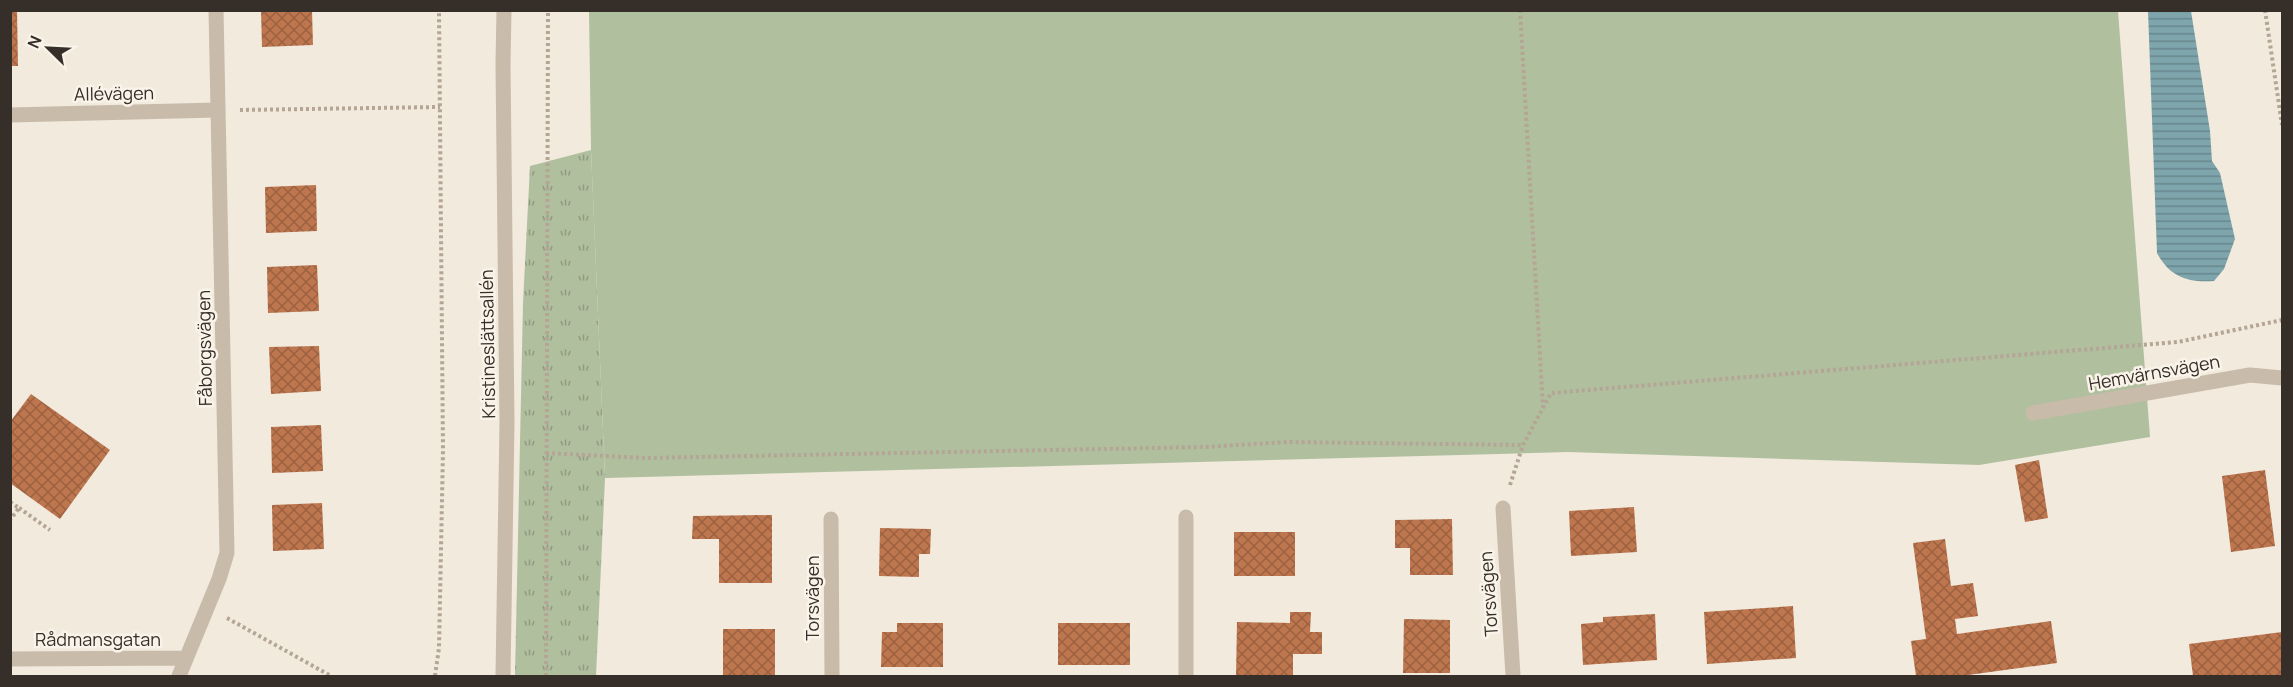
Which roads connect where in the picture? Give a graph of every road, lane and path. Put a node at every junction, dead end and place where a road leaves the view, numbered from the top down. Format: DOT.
graph roads {
  1 [pos="216,10"];
  2 [pos="439,10"];
  3 [pos="504,10"];
  4 [pos="548,10"];
  5 [pos="1520,10"];
  6 [pos="2265,10"];
  7 [pos="440,107"];
  8 [pos="218,110"];
  9 [pos="10,115"];
  10 [pos="2283,125"];
  11 [pos="2283,321"];
  12 [pos="2283,378"];
  13 [pos="1543,409"];
  14 [pos="2033,413"];
  15 [pos="1523,445"];
  16 [pos="546,453"];
  17 [pos="10,501"];
  18 [pos="20,508"];
  19 [pos="1503,508"];
  20 [pos="1186,517"];
  21 [pos="831,519"];
  22 [pos="10,520"];
  23 [pos="50,530"];
  24 [pos="207,608"];
  25 [pos="186,657"];
  26 [pos="10,659"];
  27 [pos="179,676"];
  28 [pos="331,676"];
  29 [pos="435,676"];
  30 [pos="503,676"];
  31 [pos="546,676"];
  32 [pos="831,676"];
  33 [pos="1186,676"];
  34 [pos="1513,676"];
  1 -- 8 [label="street, Fåborgsvägen"];
  2 -- 7 [label="path"];
  3 -- 30 [label="street, Kristineslättsallén"];
  4 -- 16 [label="path"];
  5 -- 13 [label="path"];
  6 -- 10 [label="path"];
  7 -- 8 [label="path"];
  7 -- 29 [label="path"];
  8 -- 9 [label="street, Allévägen"];
  8 -- 24 [label="street, Fåborgsvägen"];
  11 -- 13 [label="path"];
  12 -- 14 [label="street, Hemvärnsvägen"];
  13 -- 15 [label="path"];
  15 -- 16 [label="path"];
  15 -- 19 [label="path"];
  16 -- 31 [label="path"];
  17 -- 18 [label="path"];
  18 -- 22 [label="path"];
  18 -- 23 [label="path"];
  19 -- 34 [label="street, Torsvägen"];
  20 -- 33 [label="street"];
  21 -- 32 [label="street, Torsvägen"];
  24 -- 25 [label="street, Fåborgsvägen"];
  24 -- 28 [label="path"];
  25 -- 26 [label="street, Rådmansgatan"];
  25 -- 27 [label="street, Fåborgsvägen"];
}
